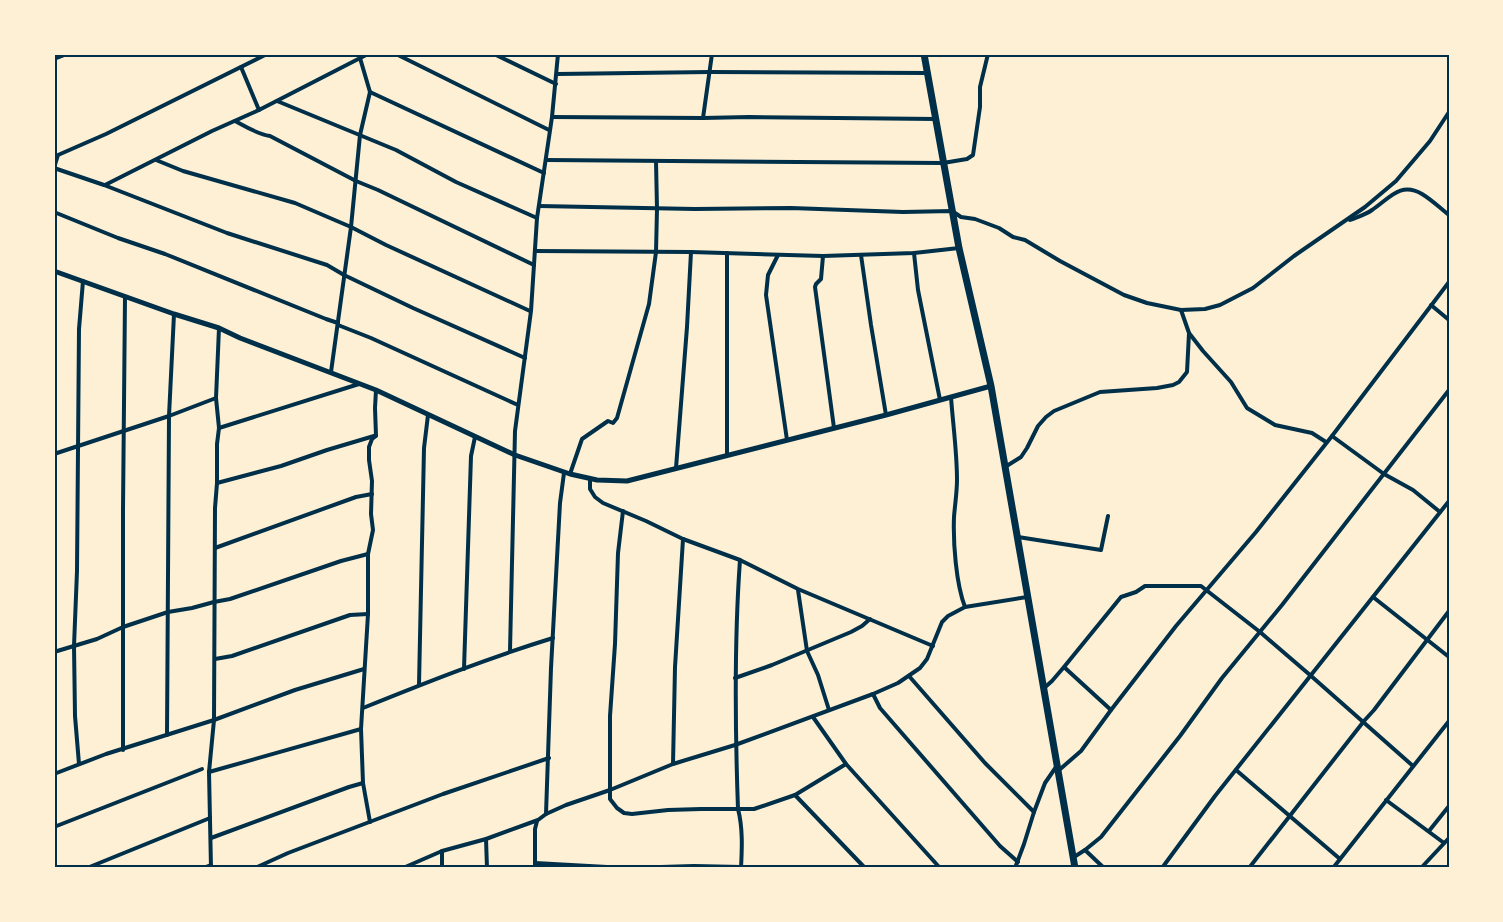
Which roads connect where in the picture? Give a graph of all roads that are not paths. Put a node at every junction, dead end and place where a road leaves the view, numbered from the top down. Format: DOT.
graph roads {
  1 [pos="67,54"];
  2 [pos="267,54"];
  3 [pos="368,54"];
  4 [pos="396,54"];
  5 [pos="494,54"];
  6 [pos="558,54"];
  7 [pos="712,54"];
  8 [pos="924,54"];
  9 [pos="988,54"];
  10 [pos="360,58"];
  11 [pos="54,59"];
  12 [pos="241,67"];
  13 [pos="710,72"];
  14 [pos="927,73"];
  15 [pos="557,74"];
  16 [pos="555,84"];
  17 [pos="370,92"];
  18 [pos="277,100"];
  19 [pos="259,110"];
  20 [pos="1449,112"];
  21 [pos="552,117"];
  22 [pos="703,118"];
  23 [pos="937,119"];
  24 [pos="235,121"];
  25 [pos="549,130"];
  26 [pos="360,135"];
  27 [pos="156,160"];
  28 [pos="546,160"];
  29 [pos="656,161"];
  30 [pos="943,163"];
  31 [pos="54,168"];
  32 [pos="544,173"];
  33 [pos="356,181"];
  34 [pos="104,185"];
  35 [pos="539,206"];
  36 [pos="657,209"];
  37 [pos="952,211"];
  38 [pos="54,212"];
  39 [pos="1449,215"];
  40 [pos="537,218"];
  41 [pos="1345,221"];
  42 [pos="351,227"];
  43 [pos="959,248"];
  44 [pos="535,251"];
  45 [pos="656,252"];
  46 [pos="691,252"];
  47 [pos="727,253"];
  48 [pos="914,253"];
  49 [pos="778,255"];
  50 [pos="861,255"];
  51 [pos="823,256"];
  52 [pos="534,266"];
  53 [pos="54,271"];
  54 [pos="344,275"];
  55 [pos="83,281"];
  56 [pos="1449,282"];
  57 [pos="125,297"];
  58 [pos="1431,305"];
  59 [pos="1181,310"];
  60 [pos="531,311"];
  61 [pos="174,314"];
  62 [pos="1449,320"];
  63 [pos="338,324"];
  64 [pos="219,328"];
  65 [pos="1189,333"];
  66 [pos="525,358"];
  67 [pos="331,372"];
  68 [pos="359,384"];
  69 [pos="991,386"];
  70 [pos="376,390"];
  71 [pos="1449,390"];
  72 [pos="951,397"];
  73 [pos="216,398"];
  74 [pos="940,400"];
  75 [pos="518,405"];
  76 [pos="428,415"];
  77 [pos="886,415"];
  78 [pos="169,416"];
  79 [pos="219,428"];
  80 [pos="834,428"];
  81 [pos="123,430"];
  82 [pos="376,436"];
  83 [pos="1332,436"];
  84 [pos="475,437"];
  85 [pos="787,440"];
  86 [pos="1326,442"];
  87 [pos="78,446"];
  88 [pos="54,454"];
  89 [pos="515,455"];
  90 [pos="727,455"];
  91 [pos="1005,467"];
  92 [pos="676,468"];
  93 [pos="567,474"];
  94 [pos="1384,474"];
  95 [pos="590,479"];
  96 [pos="217,483"];
  97 [pos="372,494"];
  98 [pos="1449,501"];
  99 [pos="623,512"];
  100 [pos="1440,512"];
  101 [pos="1108,516"];
  102 [pos="1017,537"];
  103 [pos="683,539"];
  104 [pos="215,548"];
  105 [pos="368,554"];
  106 [pos="740,560"];
  107 [pos="798,589"];
  108 [pos="1207,589"];
  109 [pos="1027,597"];
  110 [pos="1373,597"];
  111 [pos="214,602"];
  112 [pos="965,608"];
  113 [pos="1449,611"];
  114 [pos="168,612"];
  115 [pos="368,614"];
  116 [pos="870,619"];
  117 [pos="123,627"];
  118 [pos="1260,632"];
  119 [pos="553,638"];
  120 [pos="1427,639"];
  121 [pos="74,646"];
  122 [pos="933,646"];
  123 [pos="510,651"];
  124 [pos="807,651"];
  125 [pos="54,652"];
  126 [pos="1449,657"];
  127 [pos="214,658"];
  128 [pos="1064,667"];
  129 [pos="364,669"];
  130 [pos="464,669"];
  131 [pos="1310,675"];
  132 [pos="909,676"];
  133 [pos="735,678"];
  134 [pos="419,685"];
  135 [pos="1043,689"];
  136 [pos="873,694"];
  137 [pos="363,708"];
  138 [pos="1111,710"];
  139 [pos="829,711"];
  140 [pos="813,717"];
  141 [pos="214,720"];
  142 [pos="1364,722"];
  143 [pos="1449,722"];
  144 [pos="361,729"];
  145 [pos="167,735"];
  146 [pos="735,745"];
  147 [pos="123,750"];
  148 [pos="549,758"];
  149 [pos="79,764"];
  150 [pos="673,764"];
  151 [pos="846,764"];
  152 [pos="1413,766"];
  153 [pos="202,769"];
  154 [pos="1057,769"];
  155 [pos="1236,770"];
  156 [pos="209,772"];
  157 [pos="54,774"];
  158 [pos="363,783"];
  159 [pos="610,790"];
  160 [pos="795,795"];
  161 [pos="1386,800"];
  162 [pos="1449,806"];
  163 [pos="738,809"];
  164 [pos="1034,812"];
  165 [pos="546,814"];
  166 [pos="1290,816"];
  167 [pos="210,818"];
  168 [pos="538,820"];
  169 [pos="370,822"];
  170 [pos="54,827"];
  171 [pos="1428,831"];
  172 [pos="211,838"];
  173 [pos="1449,838"];
  174 [pos="486,839"];
  175 [pos="1444,843"];
  176 [pos="1085,850"];
  177 [pos="442,851"];
  178 [pos="1073,858"];
  179 [pos="1340,859"];
  180 [pos="1018,862"];
  181 [pos="211,866"];
  182 [pos="535,866"];
  183 [pos="87,868"];
  184 [pos="203,868"];
  185 [pos="255,868"];
  186 [pos="403,868"];
  187 [pos="442,868"];
  188 [pos="487,868"];
  189 [pos="626,868"];
  190 [pos="741,868"];
  191 [pos="865,868"];
  192 [pos="940,868"];
  193 [pos="1015,868"];
  194 [pos="1075,868"];
  195 [pos="1104,868"];
  196 [pos="1162,868"];
  197 [pos="1249,868"];
  198 [pos="1333,868"];
  199 [pos="1421,868"];
  1 -- 11 [label="street"];
  2 -- 12 [label="street"];
  3 -- 10 [label="street"];
  4 -- 25 [label="street"];
  5 -- 16 [label="street"];
  6 -- 15 [label="street"];
  7 -- 13 [label="street"];
  8 -- 14 [label="highway"];
  9 -- 30 [label="street"];
  10 -- 17 [label="street"];
  10 -- 18 [label="street"];
  12 -- 19 [label="street"];
  12 -- 31 [label="street"];
  13 -- 14 [label="street"];
  13 -- 15 [label="street"];
  13 -- 22 [label="street"];
  14 -- 23 [label="highway"];
  15 -- 16 [label="street"];
  16 -- 21 [label="street"];
  17 -- 26 [label="street"];
  17 -- 32 [label="street"];
  18 -- 19 [label="street"];
  18 -- 26 [label="street"];
  19 -- 24 [label="street"];
  20 -- 41 [label="street"];
  21 -- 22 [label="street"];
  21 -- 25 [label="street"];
  22 -- 23 [label="street"];
  23 -- 30 [label="highway"];
  24 -- 27 [label="street"];
  24 -- 33 [label="street"];
  25 -- 28 [label="street"];
  26 -- 33 [label="street"];
  26 -- 40 [label="street"];
  27 -- 34 [label="street"];
  27 -- 42 [label="street"];
  28 -- 29 [label="street"];
  28 -- 32 [label="street"];
  29 -- 30 [label="street"];
  29 -- 36 [label="street"];
  30 -- 37 [label="highway"];
  31 -- 34 [label="street"];
  32 -- 35 [label="street"];
  33 -- 42 [label="street"];
  33 -- 52 [label="street"];
  34 -- 54 [label="street"];
  35 -- 36 [label="street"];
  35 -- 40 [label="street"];
  36 -- 37 [label="street"];
  36 -- 45 [label="street"];
  37 -- 43 [label="highway"];
  37 -- 59 [label="street"];
  38 -- 63 [label="street"];
  39 -- 41 [label="street"];
  40 -- 44 [label="street"];
  41 -- 59 [label="street"];
  42 -- 54 [label="street"];
  42 -- 60 [label="street"];
  43 -- 48 [label="street"];
  43 -- 69 [label="highway"];
  44 -- 45 [label="street"];
  44 -- 52 [label="street"];
  45 -- 46 [label="street"];
  45 -- 93 [label="street"];
  46 -- 47 [label="street"];
  46 -- 92 [label="street"];
  47 -- 49 [label="street"];
  47 -- 90 [label="street"];
  48 -- 50 [label="street"];
  48 -- 74 [label="street"];
  49 -- 51 [label="street"];
  49 -- 85 [label="street"];
  50 -- 51 [label="street"];
  50 -- 77 [label="street"];
  51 -- 80 [label="street"];
  52 -- 60 [label="street"];
  53 -- 55 [label="main road"];
  54 -- 63 [label="street"];
  54 -- 66 [label="street"];
  55 -- 57 [label="main road"];
  55 -- 87 [label="street"];
  56 -- 58 [label="street"];
  57 -- 61 [label="main road"];
  57 -- 81 [label="street"];
  58 -- 62 [label="street"];
  58 -- 83 [label="street"];
  59 -- 65 [label="street"];
  60 -- 66 [label="street"];
  61 -- 64 [label="main road"];
  61 -- 78 [label="street"];
  63 -- 67 [label="street"];
  63 -- 75 [label="street"];
  64 -- 67 [label="main road"];
  64 -- 73 [label="street"];
  65 -- 86 [label="street"];
  65 -- 91 [label="street"];
  66 -- 75 [label="street"];
  67 -- 68 [label="main road"];
  68 -- 70 [label="main road"];
  68 -- 79 [label="street"];
  69 -- 72 [label="main road"];
  69 -- 91 [label="highway"];
  70 -- 76 [label="main road"];
  70 -- 82 [label="street"];
  71 -- 94 [label="street"];
  72 -- 74 [label="main road"];
  72 -- 112 [label="street"];
  73 -- 78 [label="street"];
  73 -- 79 [label="street"];
  74 -- 77 [label="main road"];
  75 -- 89 [label="street"];
  76 -- 84 [label="main road"];
  76 -- 134 [label="street"];
  77 -- 80 [label="main road"];
  78 -- 81 [label="street"];
  78 -- 114 [label="street"];
  79 -- 96 [label="street"];
  80 -- 85 [label="main road"];
  81 -- 87 [label="street"];
  81 -- 117 [label="street"];
  82 -- 96 [label="street"];
  82 -- 97 [label="street"];
  83 -- 86 [label="street"];
  83 -- 94 [label="street"];
  84 -- 89 [label="main road"];
  84 -- 130 [label="street"];
  85 -- 90 [label="main road"];
  86 -- 108 [label="street"];
  87 -- 88 [label="street"];
  87 -- 121 [label="street"];
  89 -- 93 [label="main road"];
  89 -- 123 [label="street"];
  90 -- 92 [label="main road"];
  91 -- 102 [label="highway"];
  92 -- 95 [label="main road"];
  93 -- 95 [label="main road"];
  93 -- 119 [label="street"];
  94 -- 100 [label="street"];
  94 -- 118 [label="street"];
  95 -- 99 [label="street"];
  96 -- 104 [label="street"];
  97 -- 104 [label="street"];
  97 -- 105 [label="street"];
  98 -- 100 [label="street"];
  99 -- 103 [label="street"];
  99 -- 159 [label="street"];
  100 -- 110 [label="street"];
  101 -- 102 [label="street"];
  102 -- 109 [label="highway"];
  103 -- 106 [label="street"];
  103 -- 150 [label="street"];
  104 -- 111 [label="street"];
  105 -- 111 [label="street"];
  105 -- 115 [label="street"];
  106 -- 107 [label="street"];
  106 -- 133 [label="street"];
  107 -- 116 [label="street"];
  107 -- 124 [label="street"];
  108 -- 118 [label="street"];
  108 -- 128 [label="street"];
  108 -- 138 [label="street"];
  109 -- 112 [label="street"];
  109 -- 135 [label="highway"];
  110 -- 120 [label="street"];
  110 -- 131 [label="street"];
  111 -- 114 [label="street"];
  111 -- 127 [label="street"];
  112 -- 122 [label="street"];
  113 -- 120 [label="street"];
  114 -- 117 [label="street"];
  114 -- 145 [label="street"];
  115 -- 127 [label="street"];
  115 -- 129 [label="street"];
  116 -- 122 [label="street"];
  116 -- 124 [label="street"];
  117 -- 121 [label="street"];
  117 -- 147 [label="street"];
  118 -- 131 [label="street"];
  118 -- 176 [label="street"];
  119 -- 123 [label="street"];
  119 -- 148 [label="street"];
  120 -- 126 [label="street"];
  120 -- 142 [label="street"];
  121 -- 125 [label="street"];
  121 -- 149 [label="street"];
  122 -- 132 [label="street"];
  123 -- 130 [label="street"];
  124 -- 133 [label="street"];
  124 -- 139 [label="street"];
  127 -- 141 [label="street"];
  128 -- 135 [label="street"];
  128 -- 138 [label="street"];
  129 -- 137 [label="street"];
  129 -- 141 [label="street"];
  130 -- 134 [label="street"];
  131 -- 142 [label="street"];
  131 -- 155 [label="street"];
  132 -- 136 [label="street"];
  132 -- 164 [label="street"];
  133 -- 146 [label="street"];
  134 -- 137 [label="street"];
  135 -- 154 [label="highway"];
  136 -- 139 [label="street"];
  136 -- 180 [label="street"];
  137 -- 144 [label="street"];
  138 -- 154 [label="street"];
  139 -- 140 [label="street"];
  140 -- 146 [label="street"];
  140 -- 151 [label="street"];
  141 -- 145 [label="street"];
  141 -- 156 [label="street"];
  142 -- 152 [label="street"];
  142 -- 166 [label="street"];
  143 -- 152 [label="street"];
  144 -- 156 [label="street"];
  144 -- 158 [label="street"];
  145 -- 147 [label="street"];
  146 -- 150 [label="street"];
  146 -- 163 [label="street"];
  147 -- 149 [label="street"];
  148 -- 165 [label="street"];
  148 -- 169 [label="street"];
  149 -- 157 [label="street"];
  150 -- 159 [label="street"];
  151 -- 160 [label="street"];
  151 -- 192 [label="street"];
  152 -- 161 [label="street"];
  153 -- 170 [label="street"];
  154 -- 164 [label="street"];
  154 -- 178 [label="highway"];
  155 -- 166 [label="street"];
  155 -- 196 [label="street"];
  156 -- 167 [label="street"];
  158 -- 169 [label="street"];
  158 -- 172 [label="street"];
  159 -- 163 [label="street"];
  159 -- 165 [label="street"];
  160 -- 163 [label="street"];
  160 -- 191 [label="street"];
  161 -- 171 [label="street"];
  161 -- 179 [label="street"];
  162 -- 171 [label="street"];
  163 -- 190 [label="street"];
  164 -- 180 [label="street"];
  165 -- 168 [label="street"];
  166 -- 179 [label="street"];
  166 -- 197 [label="street"];
  167 -- 172 [label="street"];
  167 -- 183 [label="street"];
  168 -- 174 [label="street"];
  168 -- 182 [label="street"];
  169 -- 185 [label="street"];
  171 -- 175 [label="street"];
  172 -- 181 [label="street"];
  173 -- 175 [label="street"];
  174 -- 177 [label="street"];
  174 -- 188 [label="street"];
  175 -- 199 [label="street"];
  176 -- 178 [label="street"];
  176 -- 195 [label="street"];
  177 -- 186 [label="street"];
  177 -- 187 [label="street"];
  178 -- 194 [label="highway"];
  179 -- 198 [label="street"];
  180 -- 193 [label="street"];
  181 -- 184 [label="street"];
  182 -- 189 [label="street"];
  189 -- 190 [label="street"];
}
